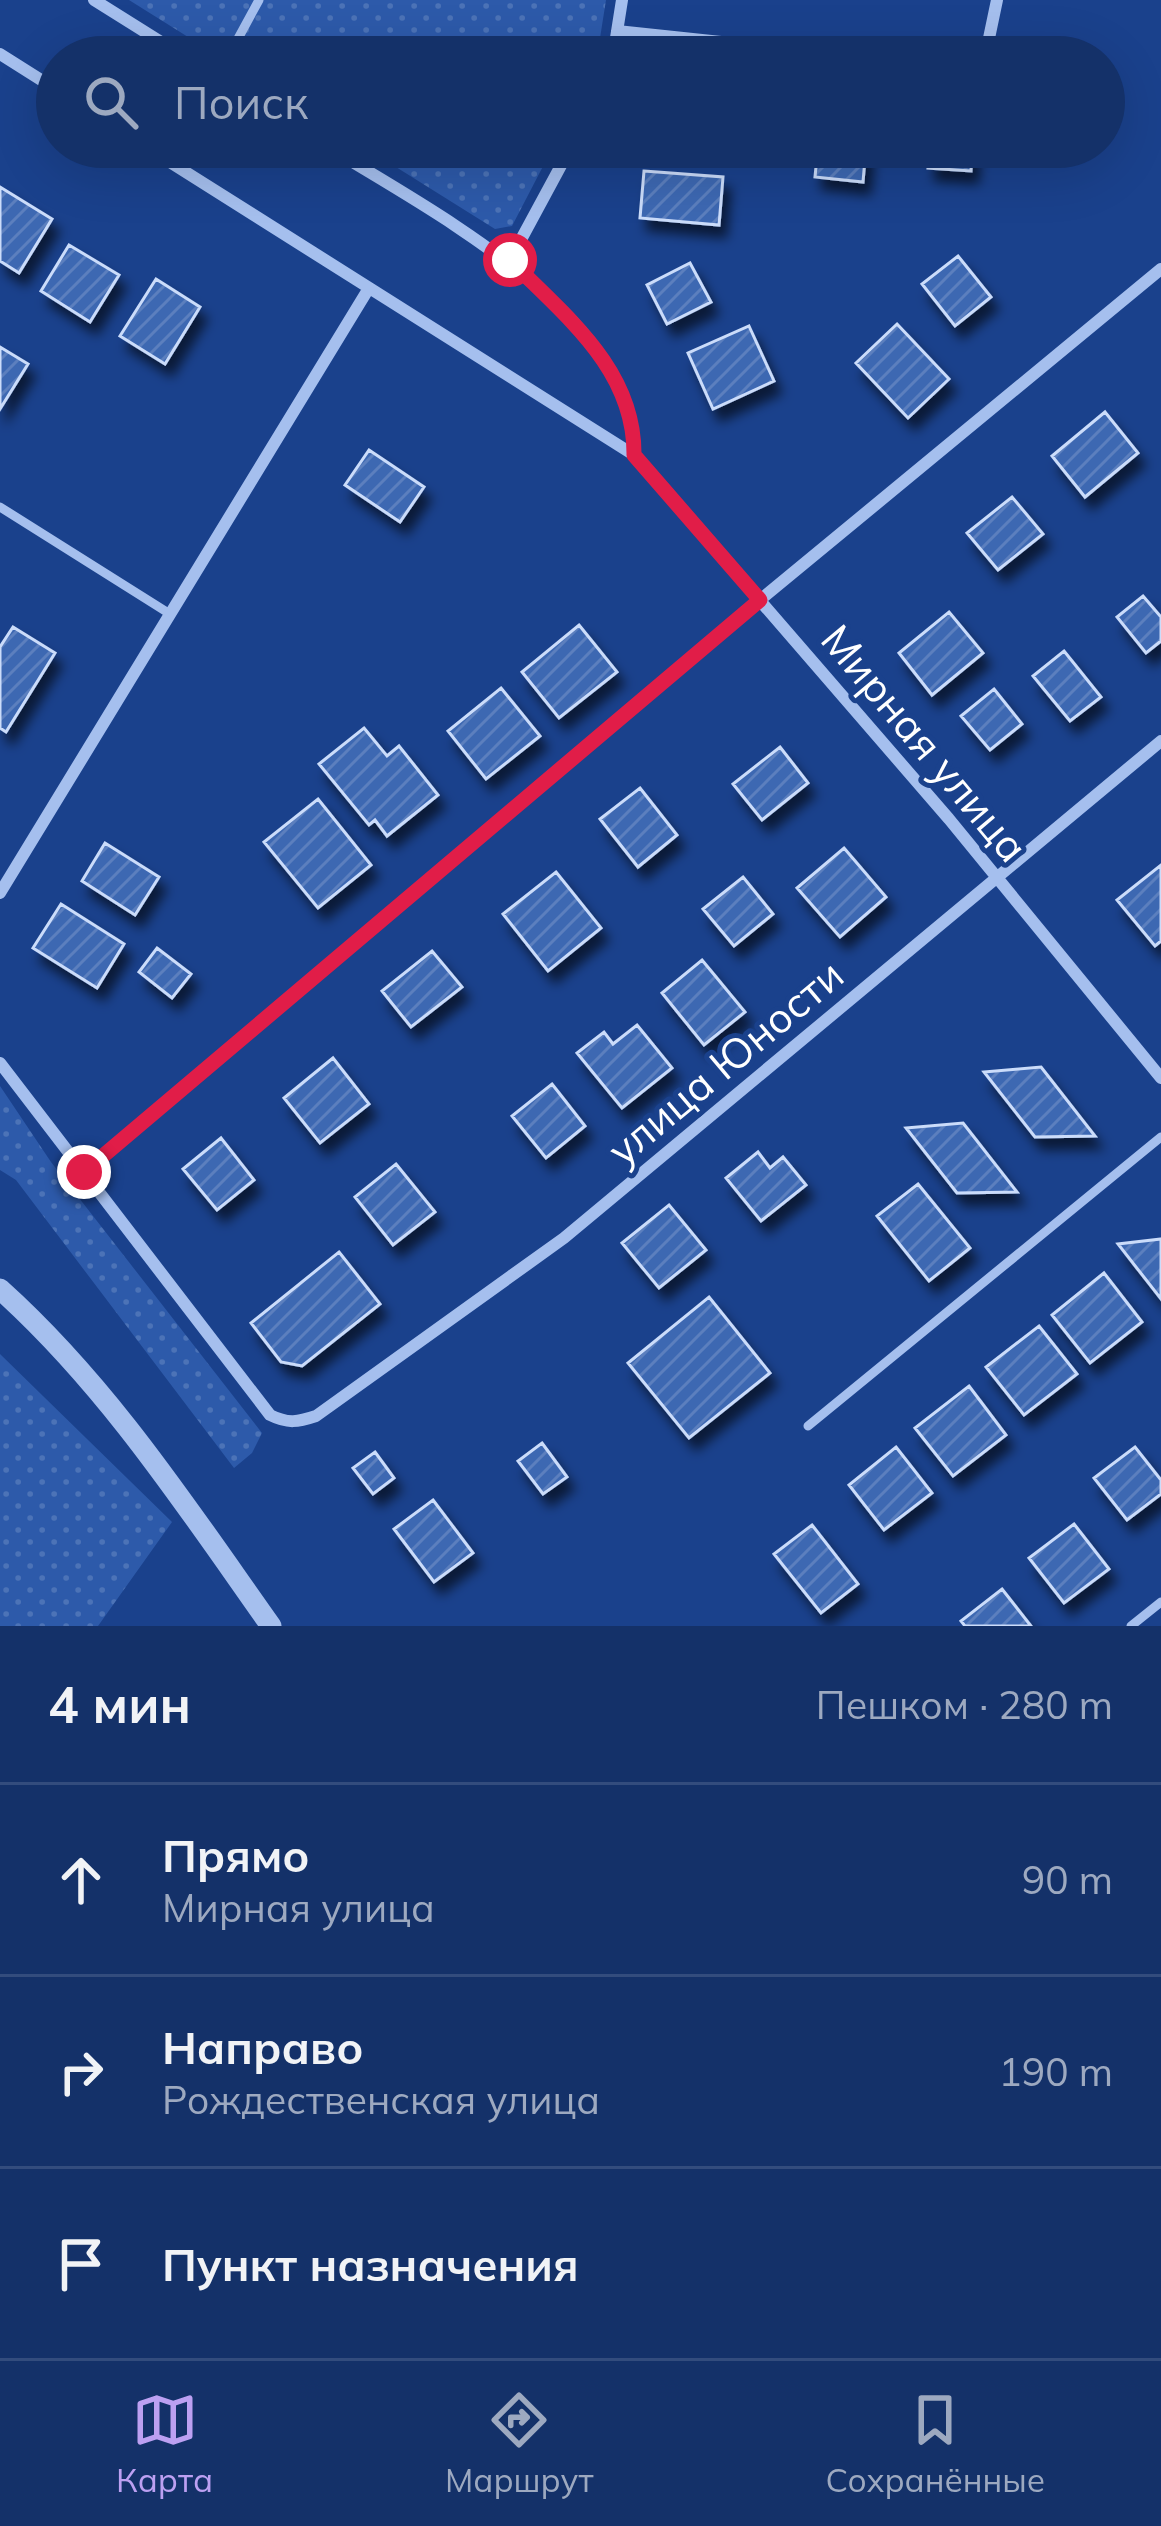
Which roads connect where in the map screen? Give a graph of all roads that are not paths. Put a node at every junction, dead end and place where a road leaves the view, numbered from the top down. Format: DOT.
graph roads {
  1 [pos="94,0"];
  2 [pos="259,0"];
  3 [pos="622,0"];
  4 [pos="997,0"];
  5 [pos="617,31"];
  6 [pos="151,36"];
  7 [pos="239,36"];
  8 [pos="616,36"];
  9 [pos="664,36"];
  10 [pos="990,36"];
  11 [pos="0,55"];
  12 [pos="36,78"];
  13 [pos="179,168"];
  14 [pos="362,168"];
  15 [pos="560,168"];
  16 [pos="510,260"];
  17 [pos="1161,269"];
  18 [pos="369,288"];
  19 [pos="634,455"];
  20 [pos="0,507"];
  21 [pos="760,600"];
  22 [pos="170,614"];
  23 [pos="1161,741"];
  24 [pos="998,879"];
  25 [pos="0,893"];
  26 [pos="0,1063"];
  27 [pos="1161,1078"];
  28 [pos="1161,1137"];
  29 [pos="84,1172"];
  30 [pos="0,1289"];
  31 [pos="808,1426"];
  32 [pos="1161,1602"];
  33 [pos="271,1626"];
  34 [pos="1132,1626"];
  1 -- 6 [label="street"];
  2 -- 7 [label="lane"];
  3 -- 5 [label="street"];
  4 -- 10 [label="street"];
  5 -- 8 [label="street"];
  5 -- 9 [label="street"];
  11 -- 12 [label="street"];
  13 -- 18 [label="street, Мирная улица"];
  14 -- 16 [label="street, Мирная улица"];
  15 -- 16 [label="street"];
  16 -- 19 [label="street, Мирная улица"];
  17 -- 21 [label="street"];
  18 -- 19 [label="street, Мирная улица"];
  18 -- 22 [label="street"];
  19 -- 21 [label="street, Мирная улица"];
  20 -- 22 [label="lane"];
  21 -- 24 [label="street, Мирная улица"];
  21 -- 29 [label="street"];
  22 -- 25 [label="street"];
  23 -- 24 [label="street, улица Юности"];
  24 -- 27 [label="street, Мирная улица"];
  24 -- 29 [label="street, улица Юности"];
  26 -- 29 [label="street"];
  28 -- 31 [label="lane"];
  30 -- 33 [label="street"];
  32 -- 34 [label="lane"];
}
